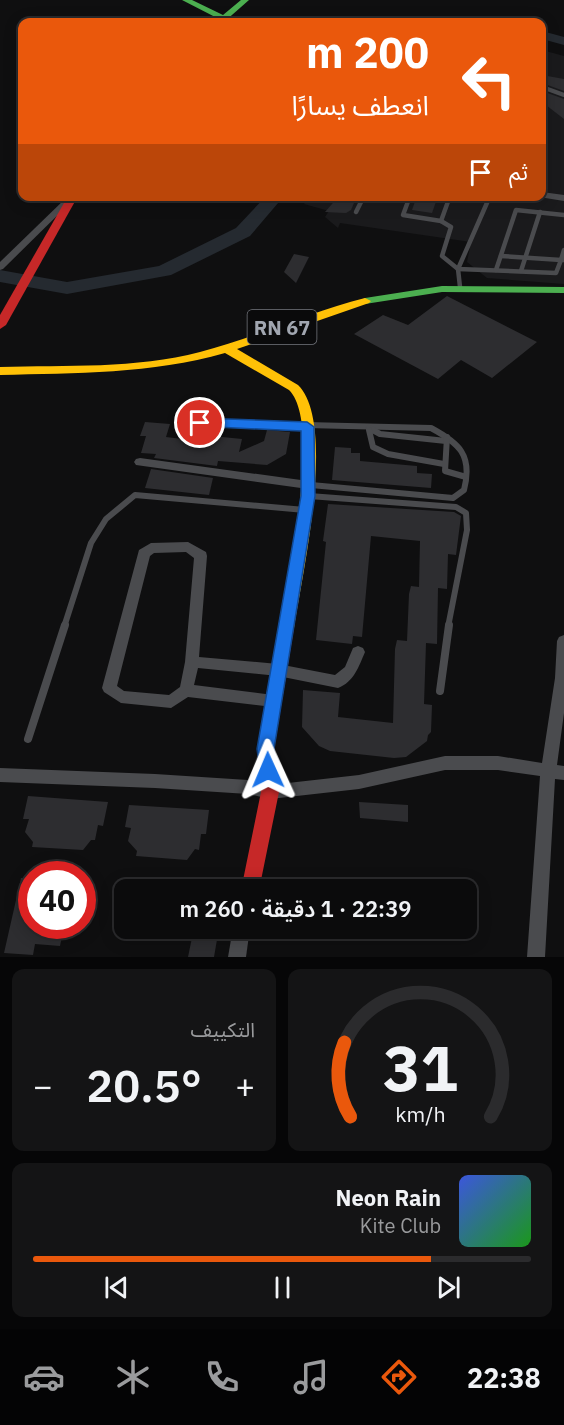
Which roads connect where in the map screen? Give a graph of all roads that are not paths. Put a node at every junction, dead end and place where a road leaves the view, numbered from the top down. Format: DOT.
graph roads {
  1 [pos="186,0"];
  2 [pos="245,0"];
  3 [pos="218,18"];
  4 [pos="224,18"];
  5 [pos="546,88"];
  6 [pos="564,95"];
  7 [pos="546,196"];
  8 [pos="564,198"];
  9 [pos="68,201"];
  10 [pos="70,201"];
  11 [pos="362,201"];
  12 [pos="408,201"];
  13 [pos="448,201"];
  14 [pos="488,201"];
  15 [pos="356,212"];
  16 [pos="540,212"];
  17 [pos="564,215"];
  18 [pos="441,221"];
  19 [pos="564,250"];
  20 [pos="501,256"];
  21 [pos="526,258"];
  22 [pos="563,260"];
  23 [pos="0,267"];
  24 [pos="458,269"];
  25 [pos="496,270"];
  26 [pos="521,271"];
  27 [pos="460,287"];
  28 [pos="564,290"];
  29 [pos="0,325"];
  30 [pos="225,348"];
  31 [pos="0,371"];
  32 [pos="178,422"];
  33 [pos="307,427"];
  34 [pos="369,429"];
  35 [pos="447,438"];
  36 [pos="140,462"];
  37 [pos="444,464"];
  38 [pos="466,477"];
  39 [pos="307,497"];
  40 [pos="564,641"];
  41 [pos="358,652"];
  42 [pos="192,662"];
  43 [pos="278,670"];
  44 [pos="186,690"];
  45 [pos="440,691"];
  46 [pos="273,701"];
  47 [pos="28,740"];
  48 [pos="556,772"];
  49 [pos="0,775"];
  50 [pos="270,792"];
  51 [pos="252,879"];
  52 [pos="240,939"];
  53 [pos="237,957"];
  54 [pos="536,957"];
  1 -- 3 [label="main road"];
  2 -- 4 [label="main road"];
  5 -- 6 [label="lane"];
  7 -- 8 [label="street"];
  9 -- 23 [label="street"];
  10 -- 29 [label="main road"];
  11 -- 15 [label="lane"];
  12 -- 18 [label="lane"];
  13 -- 18 [label="lane"];
  14 -- 24 [label="lane"];
  16 -- 17 [label="lane"];
  16 -- 20 [label="lane"];
  16 -- 21 [label="lane"];
  18 -- 24 [label="lane"];
  19 -- 22 [label="lane"];
  20 -- 21 [label="lane"];
  20 -- 25 [label="lane"];
  21 -- 22 [label="lane"];
  21 -- 26 [label="lane"];
  22 -- 26 [label="lane"];
  24 -- 25 [label="lane"];
  24 -- 27 [label="lane"];
  25 -- 26 [label="lane"];
  27 -- 28 [label="main road, RN 67"];
  27 -- 30 [label="main road, RN 67"];
  30 -- 31 [label="main road, RN 67"];
  30 -- 33 [label="main road"];
  32 -- 33 [label="lane"];
  33 -- 34 [label="lane"];
  33 -- 39 [label="main road"];
  34 -- 35 [label="lane"];
  34 -- 35 [label="lane"];
  34 -- 37 [label="lane"];
  35 -- 37 [label="lane"];
  35 -- 38 [label="lane"];
  36 -- 39 [label="street"];
  37 -- 38 [label="lane"];
  38 -- 39 [label="lane"];
  39 -- 43 [label="main road"];
  39 -- 45 [label="lane"];
  39 -- 47 [label="lane"];
  40 -- 48 [label="street"];
  41 -- 43 [label="street"];
  42 -- 43 [label="street"];
  42 -- 44 [label="street"];
  42 -- 44 [label="street"];
  43 -- 46 [label="main road"];
  44 -- 46 [label="street"];
  46 -- 50 [label="main road"];
  48 -- 50 [label="street"];
  48 -- 54 [label="street"];
  49 -- 50 [label="street"];
  50 -- 51 [label="main road"];
  52 -- 53 [label="street"];
}
